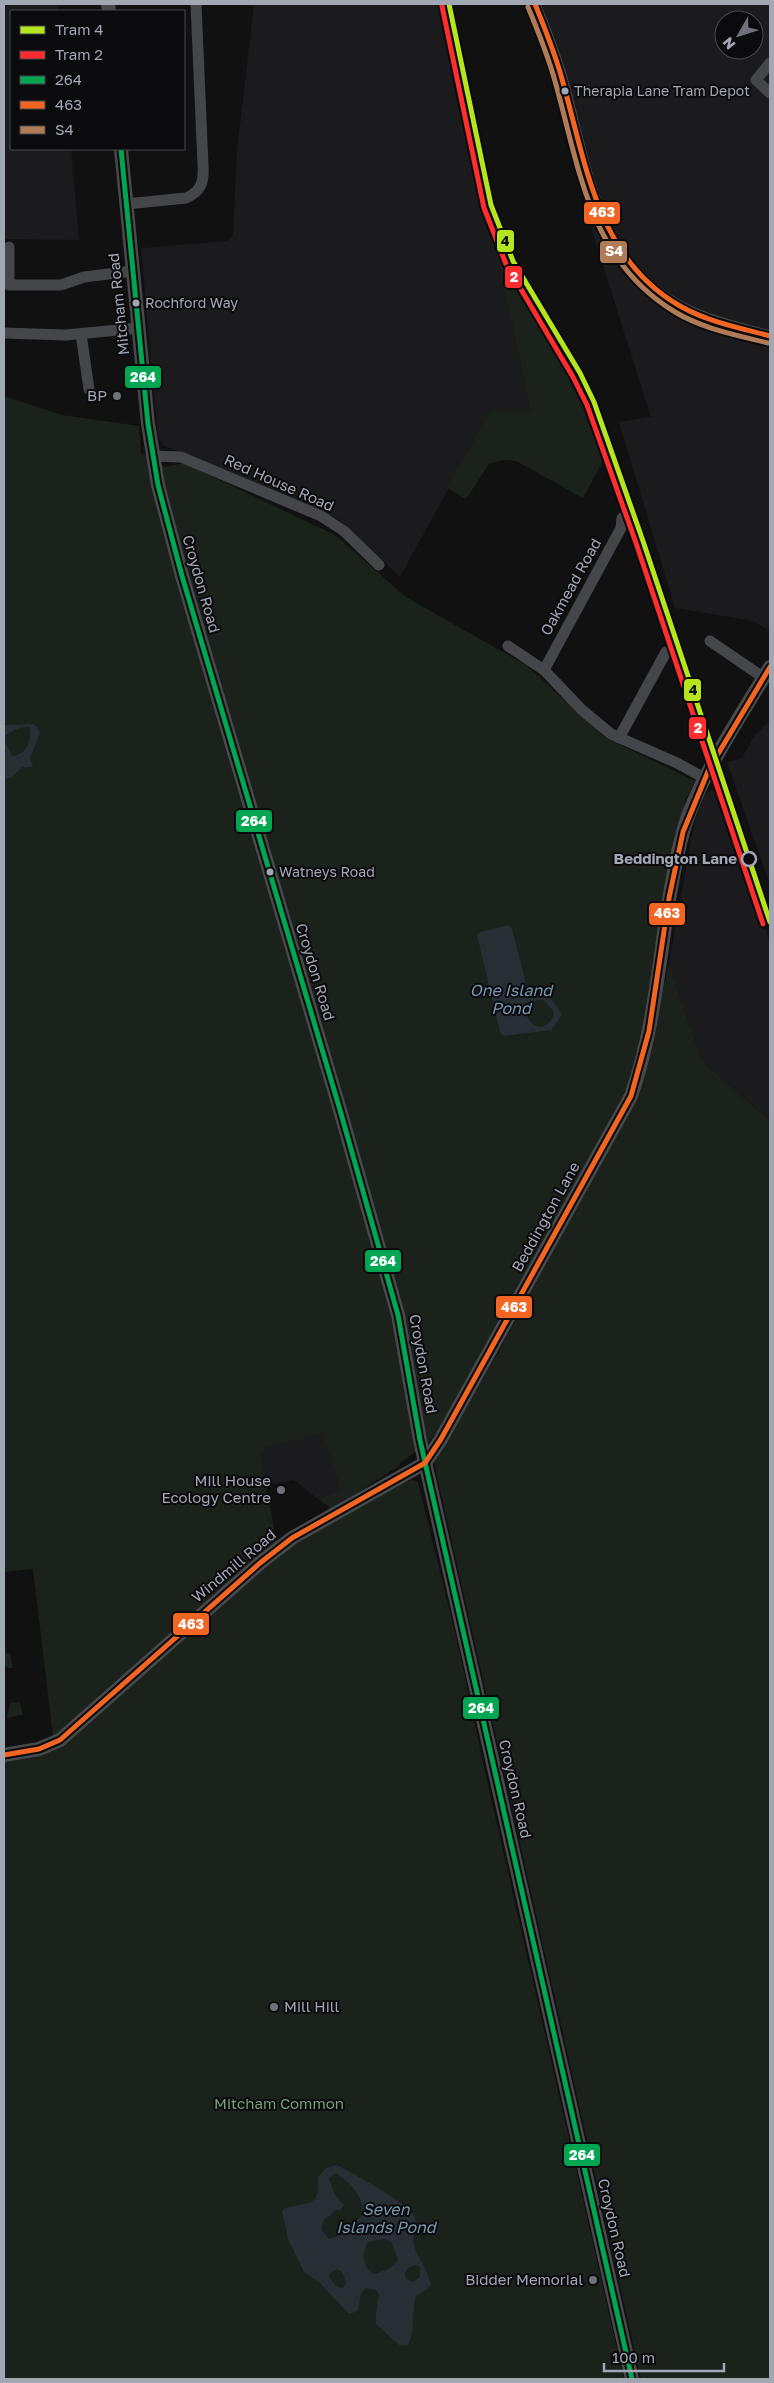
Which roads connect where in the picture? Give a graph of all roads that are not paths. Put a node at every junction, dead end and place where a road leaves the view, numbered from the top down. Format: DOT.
graph roads {
  1 [pos="196,4"];
  2 [pos="535,4"];
  3 [pos="770,63"];
  4 [pos="770,92"];
  5 [pos="121,150"];
  6 [pos="126,204"];
  7 [pos="9,247"];
  8 [pos="132,272"];
  9 [pos="6,285"];
  10 [pos="139,328"];
  11 [pos="4,333"];
  12 [pos="81,334"];
  13 [pos="770,336"];
  14 [pos="89,389"];
  15 [pos="152,456"];
  16 [pos="622,518"];
  17 [pos="379,565"];
  18 [pos="710,641"];
  19 [pos="508,646"];
  20 [pos="666,652"];
  21 [pos="544,670"];
  22 [pos="768,671"];
  23 [pos="619,738"];
  24 [pos="706,779"];
  25 [pos="425,1463"];
  26 [pos="4,1755"];
  27 [pos="632,2379"];
  1 -- 6 [label="street"];
  2 -- 13 [label="street"];
  3 -- 4 [label="street"];
  5 -- 6 [label="main road, Mitcham Road"];
  6 -- 8 [label="main road, Mitcham Road"];
  7 -- 9 [label="street"];
  8 -- 9 [label="street"];
  8 -- 10 [label="main road, Mitcham Road"];
  10 -- 12 [label="street"];
  10 -- 15 [label="main road, Mitcham Road"];
  11 -- 12 [label="street"];
  12 -- 14 [label="street"];
  15 -- 17 [label="street, Red House Road"];
  15 -- 25 [label="main road, Croydon Road"];
  16 -- 21 [label="street, Oakmead Road"];
  18 -- 22 [label="street"];
  19 -- 21 [label="street"];
  20 -- 23 [label="street"];
  21 -- 23 [label="street"];
  22 -- 24 [label="main road, Beddington Lane"];
  23 -- 24 [label="street"];
  24 -- 25 [label="main road, Beddington Lane"];
  25 -- 26 [label="main road, Windmill Road"];
  25 -- 27 [label="main road, Croydon Road"];
}
